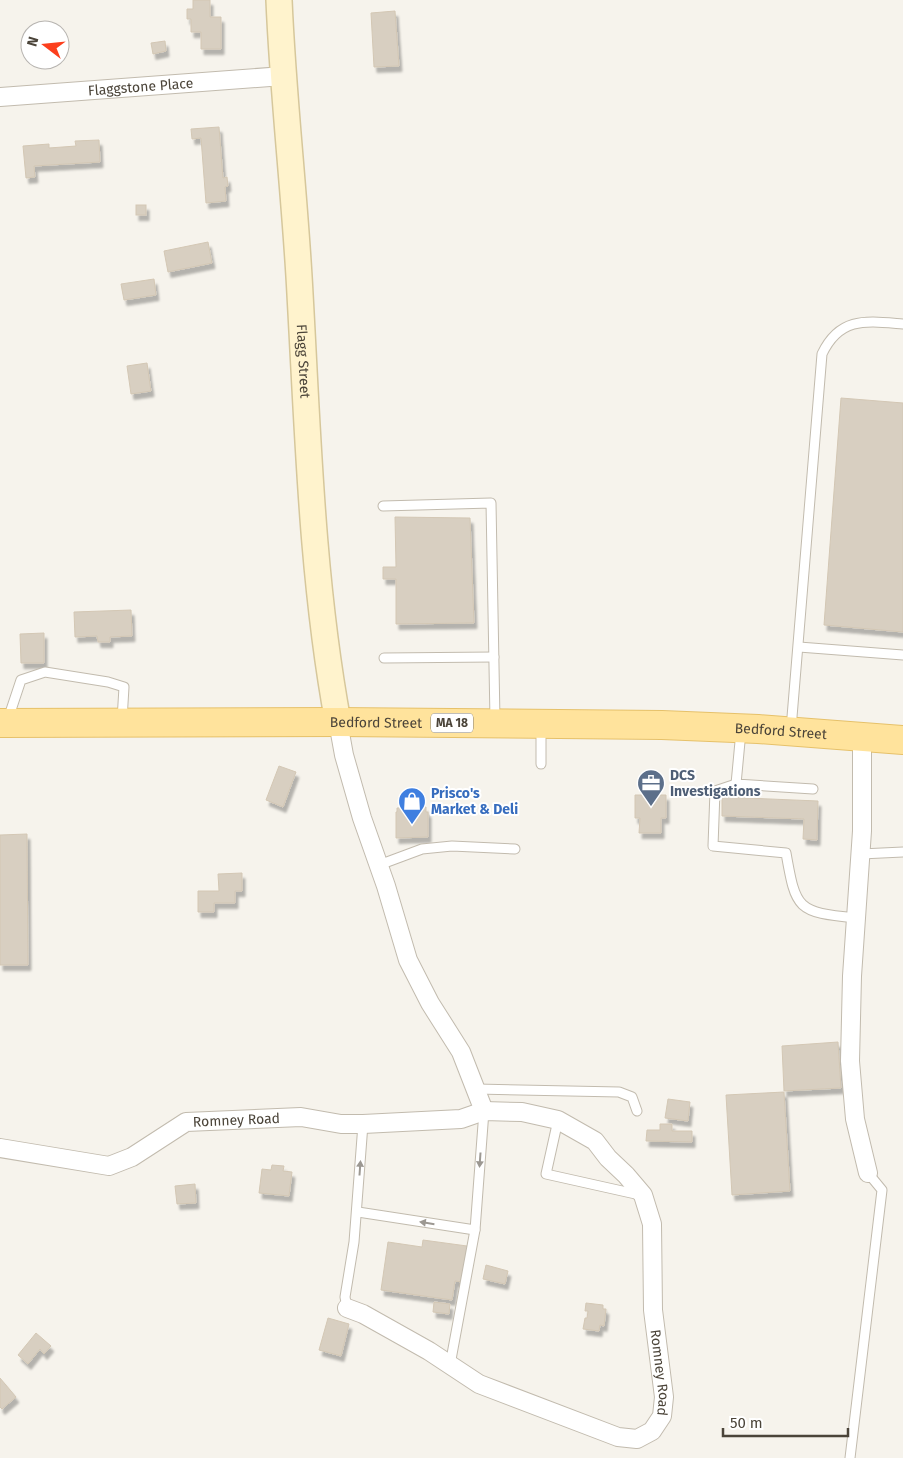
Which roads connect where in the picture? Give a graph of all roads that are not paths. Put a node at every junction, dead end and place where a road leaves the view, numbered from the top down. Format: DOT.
graph roads {
  1 [pos="279,0"];
  2 [pos="283,76"];
  3 [pos="0,97"];
  4 [pos="903,324"];
  5 [pos="383,506"];
  6 [pos="799,647"];
  7 [pos="903,655"];
  8 [pos="494,657"];
  9 [pos="384,658"];
  10 [pos="338,722"];
  11 [pos="3,723"];
  12 [pos="122,723"];
  13 [pos="495,723"];
  14 [pos="541,723"];
  15 [pos="742,728"];
  16 [pos="791,731"];
  17 [pos="862,736"];
  18 [pos="903,740"];
  19 [pos="541,764"];
  20 [pos="736,784"];
  21 [pos="813,789"];
  22 [pos="515,849"];
  23 [pos="903,852"];
  24 [pos="861,854"];
  25 [pos="379,865"];
  26 [pos="856,918"];
  27 [pos="476,1089"];
  28 [pos="484,1111"];
  29 [pos="637,1111"];
  30 [pos="558,1120"];
  31 [pos="363,1124"];
  32 [pos="0,1148"];
  33 [pos="868,1173"];
  34 [pos="643,1195"];
  35 [pos="358,1212"];
  36 [pos="475,1230"];
  37 [pos="348,1308"];
  38 [pos="450,1365"];
  39 [pos="850,1458"];
  1 -- 2 [label="street, Flagg Street"];
  2 -- 3 [label="street, Flaggstone Place"];
  2 -- 10 [label="street, Flagg Street"];
  4 -- 6 [label="lane"];
  5 -- 8 [label="lane"];
  6 -- 7 [label="lane"];
  6 -- 16 [label="lane"];
  8 -- 9 [label="lane"];
  8 -- 13 [label="lane"];
  10 -- 12 [label="main road, Bedford Street / MA 18"];
  10 -- 13 [label="main road, Bedford Street / MA 18"];
  10 -- 25 [label="street"];
  11 -- 12 [label="main road, Bedford Street / MA 18"];
  11 -- 12 [label="lane"];
  13 -- 14 [label="main road, Bedford Street / MA 18"];
  14 -- 15 [label="main road, Bedford Street / MA 18"];
  14 -- 19 [label="lane"];
  15 -- 16 [label="main road, Bedford Street / MA 18"];
  15 -- 20 [label="lane"];
  16 -- 17 [label="main road, Bedford Street / MA 18"];
  17 -- 18 [label="main road, Bedford Street / MA 18"];
  17 -- 24 [label="street"];
  20 -- 21 [label="lane"];
  20 -- 26 [label="lane"];
  22 -- 25 [label="lane"];
  23 -- 24 [label="lane"];
  24 -- 26 [label="street"];
  25 -- 27 [label="street"];
  26 -- 33 [label="street"];
  27 -- 28 [label="street"];
  27 -- 29 [label="lane"];
  28 -- 30 [label="street, Romney Road"];
  28 -- 31 [label="street, Romney Road"];
  28 -- 36 [label="lane, one-way"];
  30 -- 34 [label="street, Romney Road"];
  30 -- 34 [label="lane"];
  31 -- 32 [label="street, Romney Road"];
  35 -- 31 [label="lane, one-way"];
  33 -- 39 [label="lane"];
  34 -- 38 [label="street, Romney Road"];
  36 -- 35 [label="lane, one-way"];
  35 -- 37 [label="lane"];
  36 -- 38 [label="lane"];
  37 -- 38 [label="street, Romney Road"];
}
